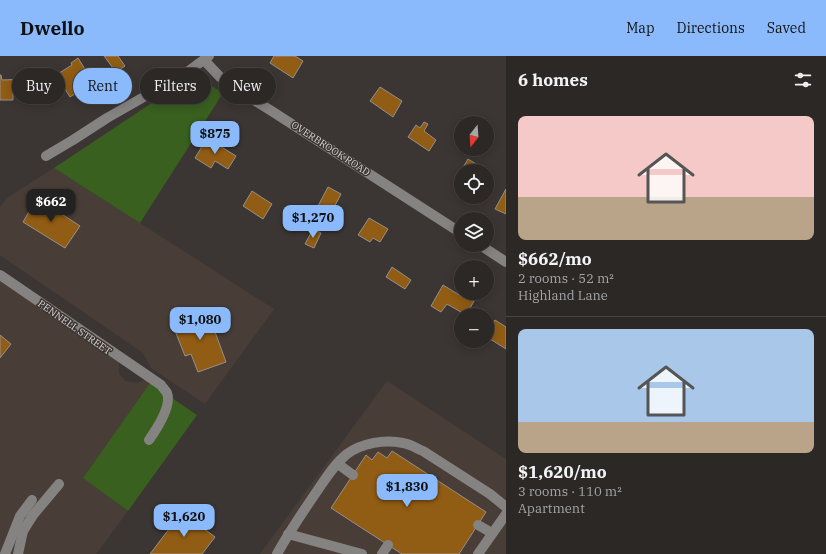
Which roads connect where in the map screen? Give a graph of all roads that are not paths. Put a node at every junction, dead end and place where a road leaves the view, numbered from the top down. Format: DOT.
graph roads {
  1 [pos="207,58"];
  2 [pos="46,156"];
  3 [pos="454,228"];
  4 [pos="491,252"];
  5 [pos="506,262"];
  6 [pos="0,275"];
  7 [pos="149,440"];
  8 [pos="338,464"];
  9 [pos="353,475"];
  10 [pos="59,484"];
  11 [pos="36,503"];
  12 [pos="506,507"];
  13 [pos="506,514"];
  14 [pos="478,525"];
  15 [pos="492,533"];
  16 [pos="288,534"];
  17 [pos="388,545"];
  18 [pos="5,554"];
  19 [pos="18,554"];
  20 [pos="277,554"];
  21 [pos="362,554"];
  22 [pos="382,554"];
  23 [pos="478,554"];
  1 -- 2 [label="street"];
  1 -- 3 [label="street, OVERBROOK ROAD"];
  4 -- 5 [label="street"];
  6 -- 7 [label="street, PENNELL STREET"];
  8 -- 9 [label="street"];
  8 -- 12 [label="street"];
  8 -- 16 [label="street"];
  10 -- 11 [label="street"];
  11 -- 18 [label="street"];
  11 -- 19 [label="street"];
  13 -- 15 [label="street"];
  14 -- 15 [label="street"];
  15 -- 23 [label="street"];
  16 -- 20 [label="street"];
  16 -- 21 [label="street"];
  17 -- 22 [label="street"];
}
